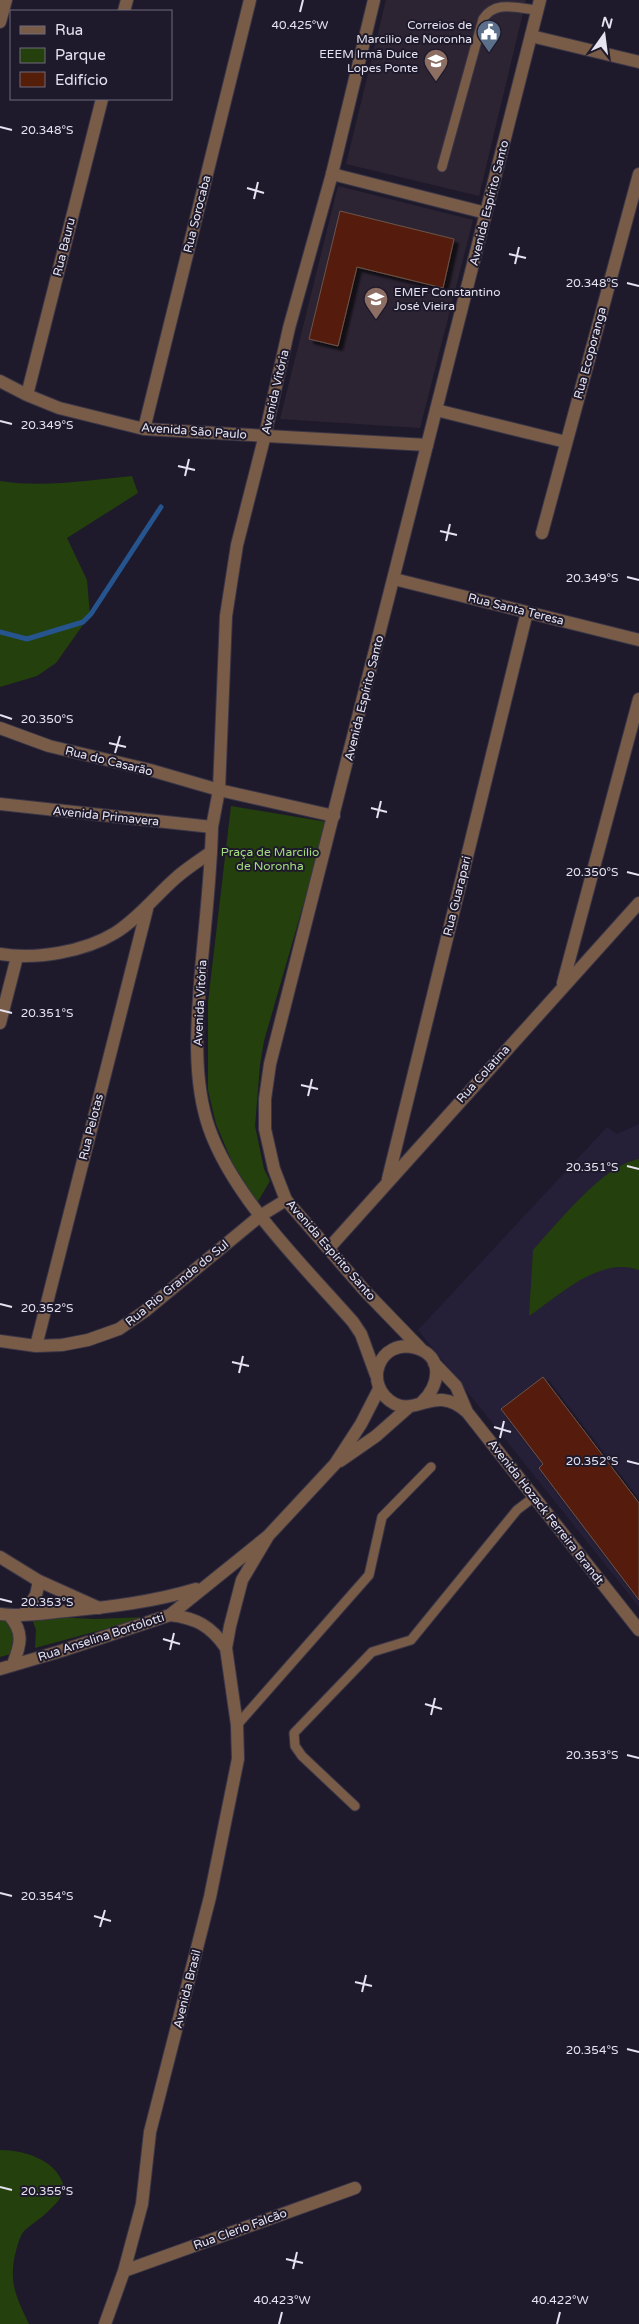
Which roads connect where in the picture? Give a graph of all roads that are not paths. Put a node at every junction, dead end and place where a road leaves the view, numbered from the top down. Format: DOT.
graph roads {
  1 [pos="6,0"];
  2 [pos="250,0"];
  3 [pos="374,0"];
  4 [pos="538,5"];
  5 [pos="0,22"];
  6 [pos="531,36"];
  7 [pos="639,62"];
  8 [pos="102,100"];
  9 [pos="442,167"];
  10 [pos="332,174"];
  11 [pos="639,174"];
  12 [pos="486,213"];
  13 [pos="0,380"];
  14 [pos="27,395"];
  15 [pos="436,410"];
  16 [pos="144,429"];
  17 [pos="265,435"];
  18 [pos="566,442"];
  19 [pos="427,445"];
  20 [pos="542,533"];
  21 [pos="394,579"];
  22 [pos="527,612"];
  23 [pos="639,640"];
  24 [pos="639,698"];
  25 [pos="0,728"];
  26 [pos="219,790"];
  27 [pos="0,804"];
  28 [pos="334,816"];
  29 [pos="212,827"];
  30 [pos="211,852"];
  31 [pos="639,902"];
  32 [pos="147,909"];
  33 [pos="0,954"];
  34 [pos="17,957"];
  35 [pos="562,985"];
  36 [pos="0,1023"];
  37 [pos="388,1179"];
  38 [pos="286,1200"];
  39 [pos="260,1216"];
  40 [pos="329,1248"];
  41 [pos="0,1341"];
  42 [pos="36,1346"];
  43 [pos="421,1349"];
  44 [pos="432,1360"];
  45 [pos="376,1374"];
  46 [pos="379,1389"];
  47 [pos="416,1404"];
  48 [pos="467,1412"];
  49 [pos="335,1464"];
  50 [pos="431,1467"];
  51 [pos="534,1497"];
  52 [pos="268,1536"];
  53 [pos="0,1558"];
  54 [pos="39,1581"];
  55 [pos="200,1588"];
  56 [pos="99,1608"];
  57 [pos="24,1614"];
  58 [pos="4,1615"];
  59 [pos="170,1615"];
  60 [pos="639,1629"];
  61 [pos="226,1648"];
  62 [pos="13,1664"];
  63 [pos="0,1669"];
  64 [pos="236,1725"];
  65 [pos="355,1806"];
  66 [pos="355,2188"];
  67 [pos="124,2271"];
  68 [pos="105,2324"];
  1 -- 5 [label="street"];
  2 -- 16 [label="street, Rua Sorocaba"];
  3 -- 10 [label="street, Avenida Vitória"];
  4 -- 6 [label="street, Avenida Espírito Santo"];
  4 -- 9 [label="lane"];
  6 -- 7 [label="street"];
  6 -- 12 [label="street, Avenida Espírito Santo"];
  8 -- 14 [label="street, Rua Bauru"];
  10 -- 12 [label="street"];
  10 -- 17 [label="street, Avenida Vitória"];
  11 -- 18 [label="street, Rua Ecoporanga"];
  12 -- 15 [label="street, Avenida Espírito Santo"];
  13 -- 14 [label="street, Avenida São Paulo"];
  14 -- 16 [label="street, Avenida São Paulo"];
  15 -- 18 [label="street"];
  15 -- 19 [label="street, Avenida Espírito Santo"];
  16 -- 17 [label="street, Avenida São Paulo"];
  17 -- 19 [label="street, Avenida São Paulo"];
  17 -- 26 [label="street, Avenida Vitória"];
  18 -- 20 [label="street, Rua Ecoporanga"];
  19 -- 21 [label="street, Avenida Espírito Santo"];
  21 -- 22 [label="street, Rua Santa Teresa"];
  21 -- 28 [label="street, Avenida Espírito Santo"];
  22 -- 23 [label="street, Rua Santa Teresa"];
  22 -- 37 [label="street, Rua Guarapari"];
  24 -- 35 [label="street"];
  25 -- 26 [label="street, Rua do Casarão"];
  26 -- 28 [label="street"];
  26 -- 29 [label="street, Avenida Vitória"];
  27 -- 29 [label="street, Avenida Primavera"];
  28 -- 38 [label="street, Avenida Espírito Santo"];
  29 -- 30 [label="street, Avenida Vitória"];
  30 -- 32 [label="street"];
  30 -- 39 [label="street, Avenida Vitória"];
  31 -- 35 [label="street, Rua Colatina"];
  32 -- 34 [label="street"];
  32 -- 42 [label="street, Rua Pelotas"];
  33 -- 34 [label="street"];
  34 -- 36 [label="street"];
  35 -- 37 [label="street, Rua Colatina"];
  37 -- 40 [label="street, Rua Colatina"];
  38 -- 39 [label="street"];
  38 -- 40 [label="street, Avenida Espírito Santo"];
  39 -- 42 [label="street, Rua Rio Grande do Sul"];
  39 -- 45 [label="street"];
  40 -- 43 [label="street, Avenida Espírito Santo"];
  41 -- 42 [label="street, Rua Rio Grande do Sul"];
  43 -- 44 [label="street"];
  43 -- 45 [label="street"];
  44 -- 47 [label="street"];
  44 -- 48 [label="street, Avenida Hozack Ferreira Brandt"];
  45 -- 46 [label="street"];
  46 -- 47 [label="street"];
  46 -- 49 [label="street"];
  47 -- 48 [label="street, Avenida Hozack Ferreira Brandt"];
  47 -- 49 [label="street"];
  48 -- 51 [label="street, Avenida Hozack Ferreira Brandt"];
  49 -- 52 [label="street"];
  50 -- 64 [label="lane"];
  51 -- 60 [label="street, Avenida Hozack Ferreira Brandt"];
  51 -- 65 [label="lane"];
  52 -- 55 [label="street"];
  52 -- 61 [label="street, Avenida Brasil"];
  53 -- 54 [label="street"];
  54 -- 56 [label="street"];
  54 -- 57 [label="street"];
  55 -- 56 [label="street, Rua Anselina Bortolotti"];
  55 -- 59 [label="street, Rua Anselina Bortolotti"];
  56 -- 57 [label="street, Rua Anselina Bortolotti"];
  57 -- 58 [label="street, Rua Anselina Bortolotti"];
  58 -- 62 [label="street"];
  59 -- 61 [label="street"];
  59 -- 62 [label="street, Rua Anselina Bortolotti"];
  61 -- 64 [label="street, Avenida Brasil"];
  62 -- 63 [label="street, Rua Anselina Bortolotti"];
  64 -- 67 [label="street, Avenida Brasil"];
  66 -- 67 [label="street, Rua Clerio Falcão"];
  67 -- 68 [label="street, Avenida Brasil"];
}
